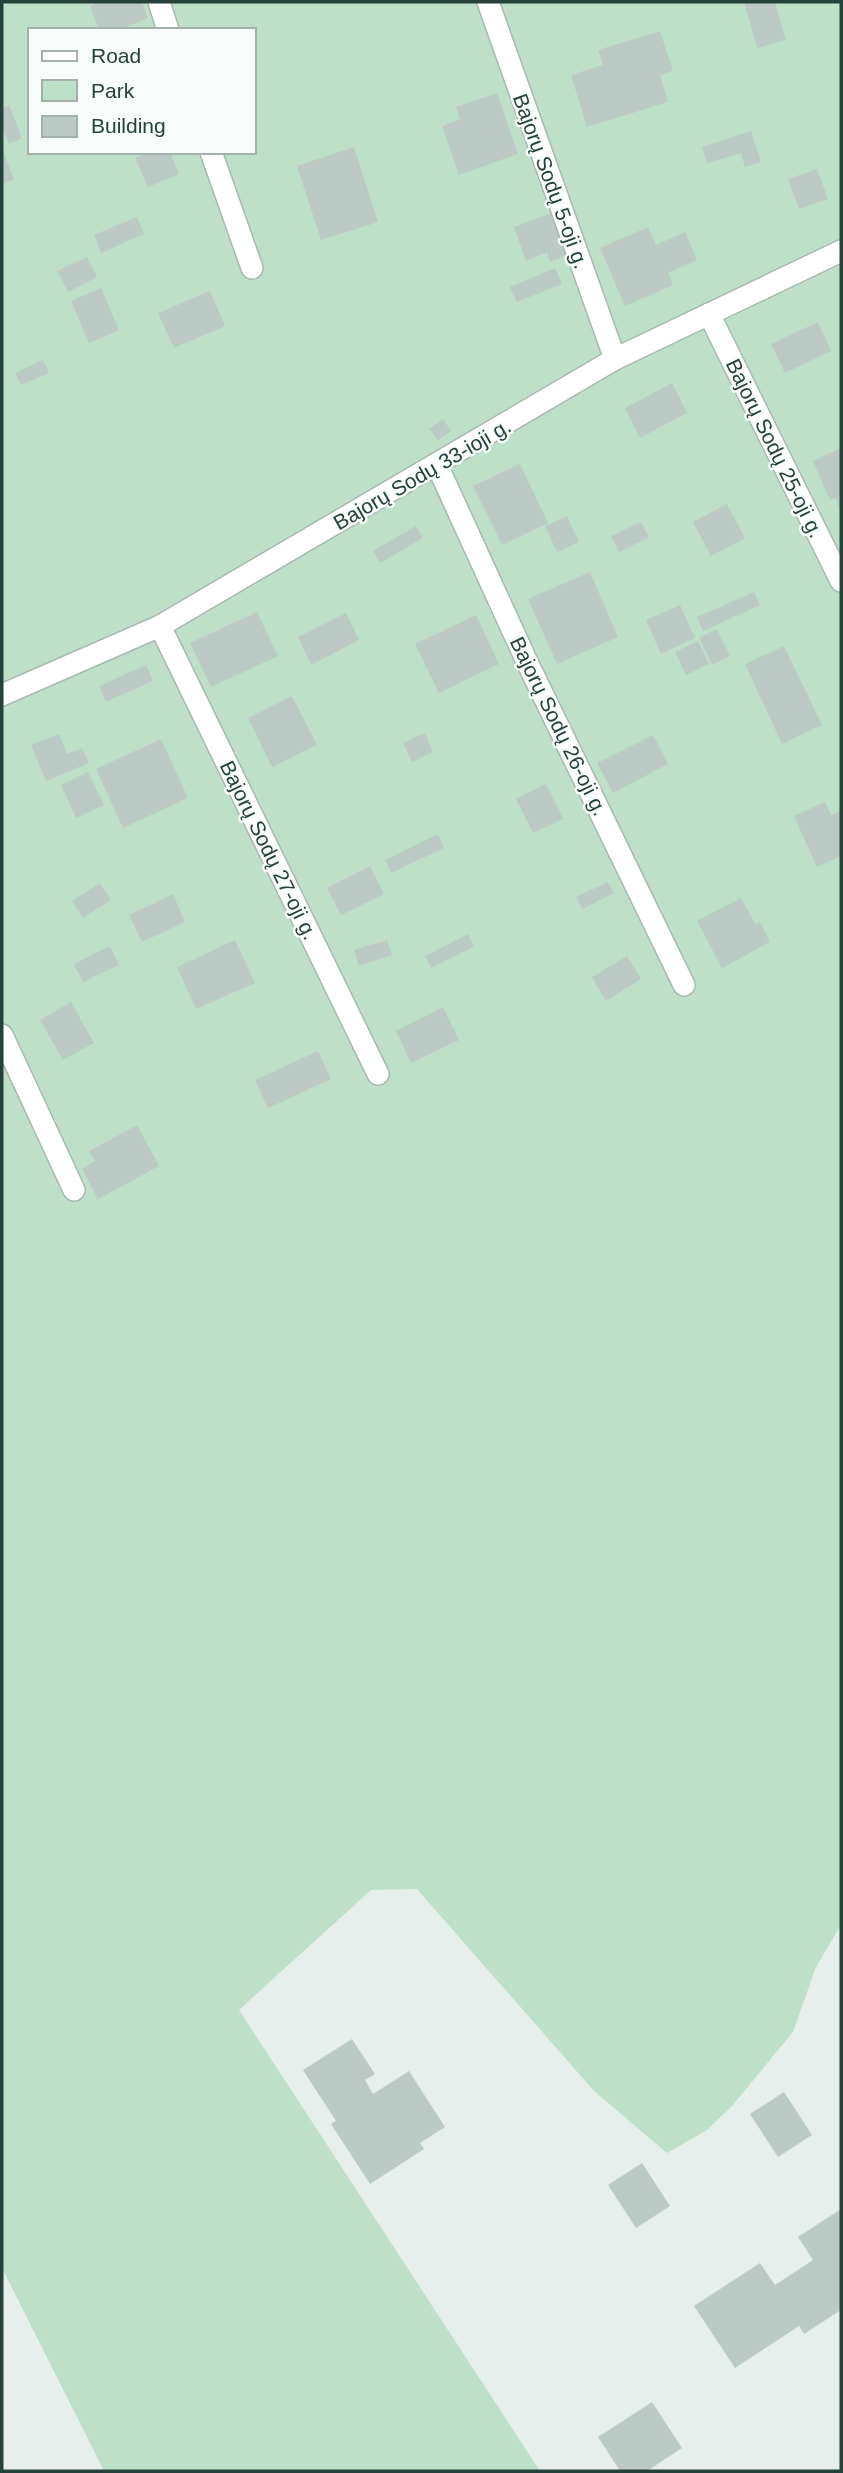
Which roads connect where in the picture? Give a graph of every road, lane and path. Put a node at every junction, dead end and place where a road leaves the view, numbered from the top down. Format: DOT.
graph roads {
  1 [pos="159,2"];
  2 [pos="488,2"];
  3 [pos="167,28"];
  4 [pos="212,154"];
  5 [pos="841,251"];
  6 [pos="252,268"];
  7 [pos="709,314"];
  8 [pos="615,359"];
  9 [pos="437,465"];
  10 [pos="841,581"];
  11 [pos="160,626"];
  12 [pos="2,695"];
  13 [pos="684,985"];
  14 [pos="2,1035"];
  15 [pos="378,1074"];
  16 [pos="74,1190"];
  1 -- 3 [label="street"];
  2 -- 8 [label="street, Bajorų Sodų 5-oji g."];
  4 -- 6 [label="street"];
  5 -- 7 [label="street, Bajorų Sodų 33-ioji g."];
  7 -- 8 [label="street, Bajorų Sodų 33-ioji g."];
  7 -- 10 [label="street, Bajorų Sodų 25-oji g."];
  8 -- 9 [label="street, Bajorų Sodų 33-ioji g."];
  9 -- 11 [label="street, Bajorų Sodų 33-ioji g."];
  9 -- 13 [label="street, Bajorų Sodų 26-oji g."];
  11 -- 12 [label="street, Bajorų Sodų 33-ioji g."];
  11 -- 15 [label="street, Bajorų Sodų 27-oji g."];
  14 -- 16 [label="street"];
}
